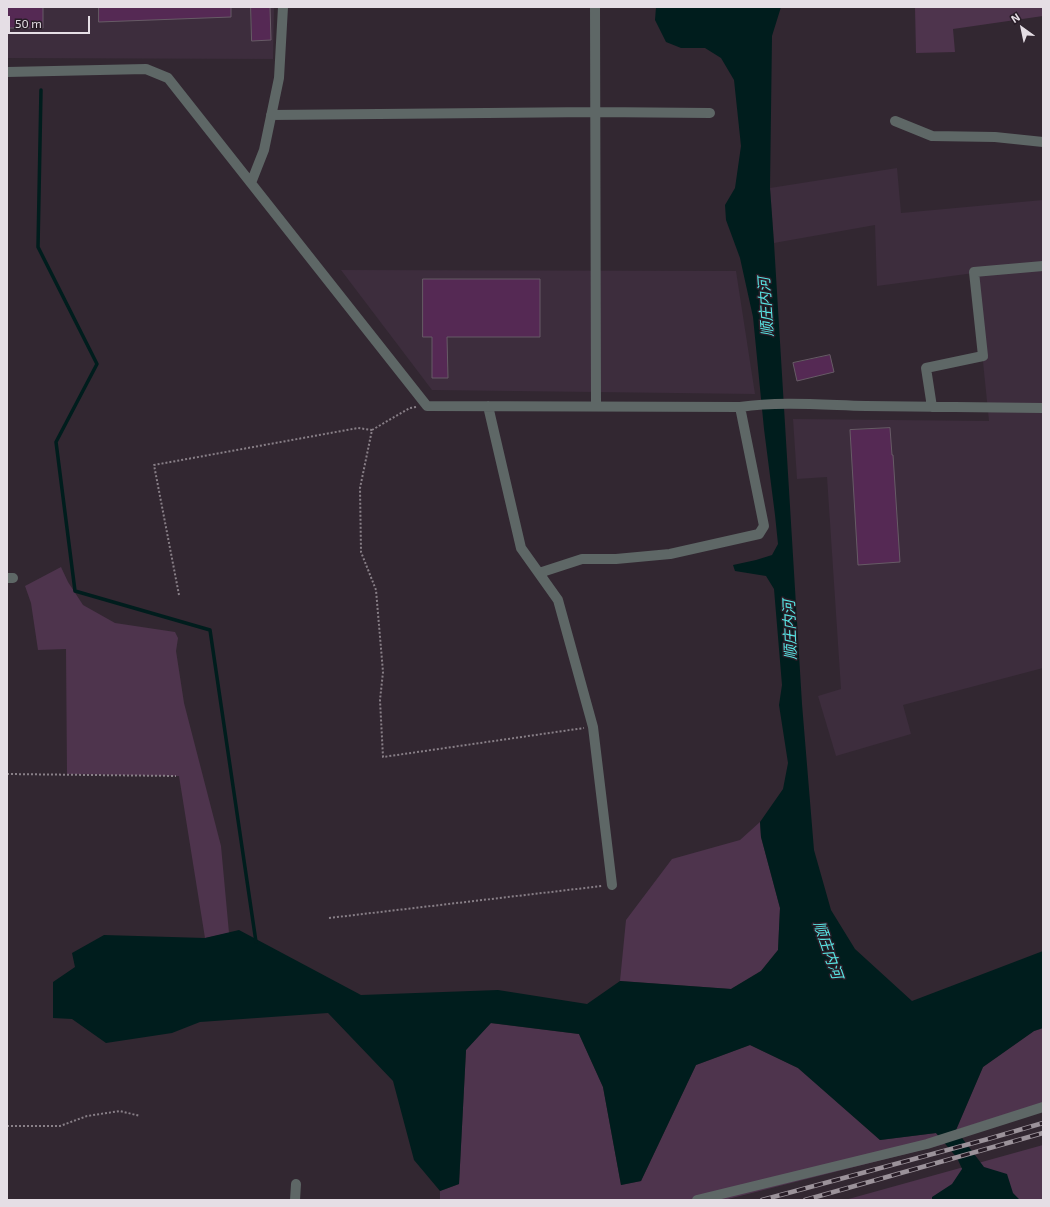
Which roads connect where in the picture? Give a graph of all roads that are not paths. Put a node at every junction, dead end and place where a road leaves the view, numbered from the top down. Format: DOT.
graph roads {
  1 [pos="282,7"];
  2 [pos="595,7"];
  3 [pos="7,72"];
  4 [pos="596,112"];
  5 [pos="710,113"];
  6 [pos="271,115"];
  7 [pos="895,122"];
  8 [pos="1043,142"];
  9 [pos="252,183"];
  10 [pos="1043,266"];
  11 [pos="488,406"];
  12 [pos="596,406"];
  13 [pos="740,407"];
  14 [pos="932,407"];
  15 [pos="1043,408"];
  16 [pos="539,573"];
  17 [pos="612,885"];
  18 [pos="1043,1107"];
  19 [pos="296,1184"];
  20 [pos="294,1200"];
  21 [pos="697,1200"];
  1 -- 6 [label="street"];
  2 -- 4 [label="street"];
  3 -- 9 [label="street"];
  4 -- 5 [label="street"];
  4 -- 6 [label="street"];
  4 -- 12 [label="street"];
  6 -- 9 [label="street"];
  7 -- 8 [label="street"];
  9 -- 11 [label="street"];
  10 -- 14 [label="street"];
  11 -- 12 [label="street"];
  11 -- 16 [label="street"];
  12 -- 13 [label="street"];
  13 -- 14 [label="street"];
  13 -- 16 [label="street"];
  14 -- 15 [label="street"];
  16 -- 17 [label="street"];
  18 -- 21 [label="street"];
  19 -- 20 [label="street"];
}
